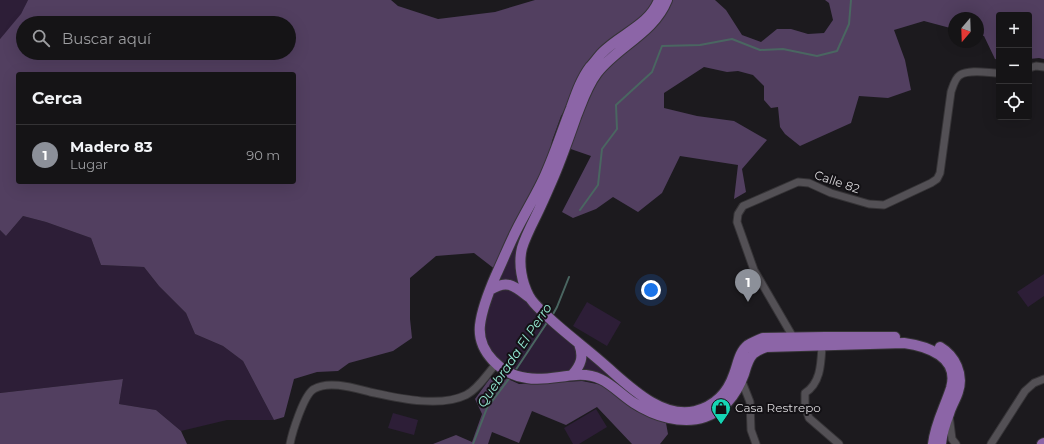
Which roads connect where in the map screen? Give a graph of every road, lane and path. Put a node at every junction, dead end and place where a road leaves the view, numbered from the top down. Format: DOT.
graph roads {
  1 [pos="659,0"];
  2 [pos="667,0"];
  3 [pos="1032,67"];
  4 [pos="1044,67"];
  5 [pos="996,73"];
  6 [pos="490,290"];
  7 [pos="530,298"];
  8 [pos="793,338"];
  9 [pos="579,344"];
  10 [pos="822,345"];
  11 [pos="496,364"];
  12 [pos="572,375"];
  13 [pos="742,379"];
  14 [pos="1044,379"];
  15 [pos="949,413"];
  16 [pos="290,444"];
  17 [pos="756,444"];
  18 [pos="839,444"];
  19 [pos="933,444"];
  20 [pos="941,444"];
  21 [pos="956,444"];
  22 [pos="991,444"];
  1 -- 6 [label="main road"];
  2 -- 7 [label="main road"];
  3 -- 4 [label="street"];
  5 -- 8 [label="street, Calle 82"];
  6 -- 7 [label="main road"];
  6 -- 11 [label="main road"];
  7 -- 9 [label="main road"];
  8 -- 9 [label="main road"];
  8 -- 15 [label="main road"];
  9 -- 12 [label="main road"];
  10 -- 13 [label="main road"];
  10 -- 18 [label="street"];
  10 -- 19 [label="main road"];
  11 -- 12 [label="main road"];
  11 -- 16 [label="street"];
  12 -- 13 [label="main road"];
  13 -- 17 [label="street"];
  14 -- 22 [label="street"];
  15 -- 20 [label="main road"];
  15 -- 21 [label="street"];
}
